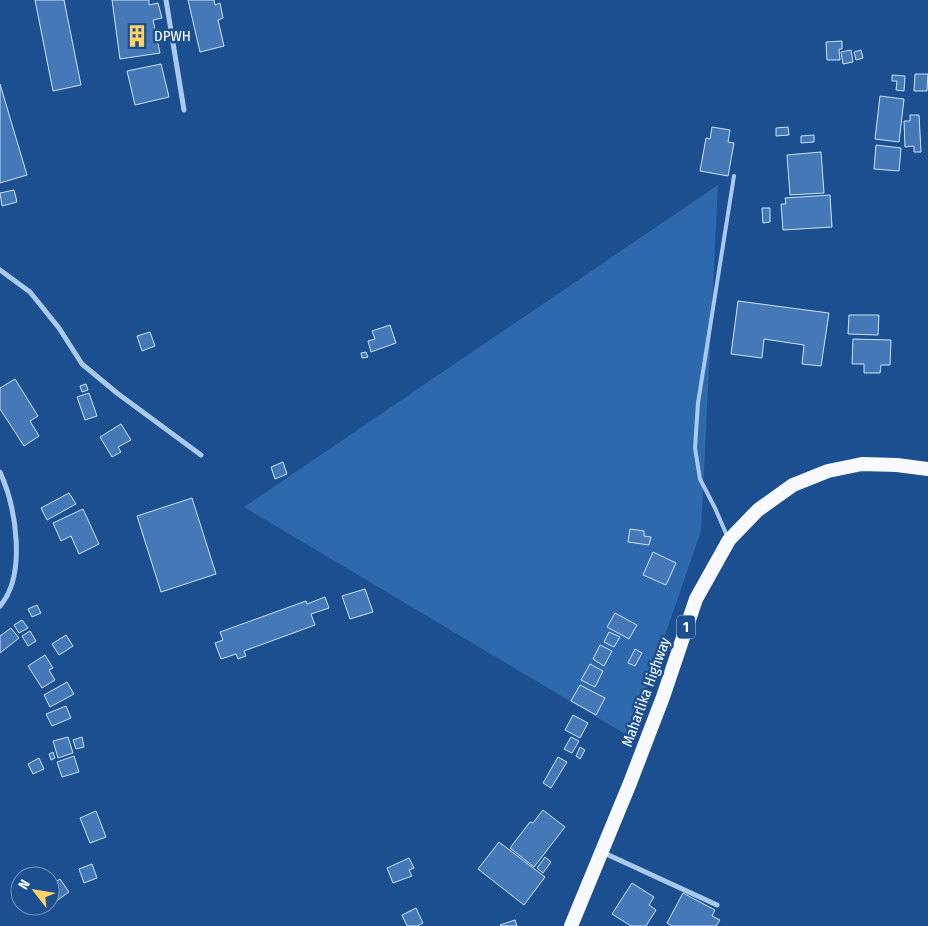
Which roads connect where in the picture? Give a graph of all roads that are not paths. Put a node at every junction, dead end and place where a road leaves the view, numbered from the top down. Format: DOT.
graph roads {
  1 [pos="166,0"];
  2 [pos="184,110"];
  3 [pos="734,176"];
  4 [pos="0,270"];
  5 [pos="201,455"];
  6 [pos="928,469"];
  7 [pos="0,472"];
  8 [pos="729,540"];
  9 [pos="0,606"];
  10 [pos="602,852"];
  11 [pos="717,905"];
  12 [pos="571,926"];
  1 -- 2 [label="street"];
  3 -- 8 [label="lane"];
  4 -- 5 [label="street"];
  6 -- 8 [label="highway, Maharlika Highway / 1"];
  7 -- 9 [label="street"];
  8 -- 10 [label="highway, Maharlika Highway / 1"];
  10 -- 11 [label="street"];
  10 -- 12 [label="highway, Maharlika Highway / 1"];
}
